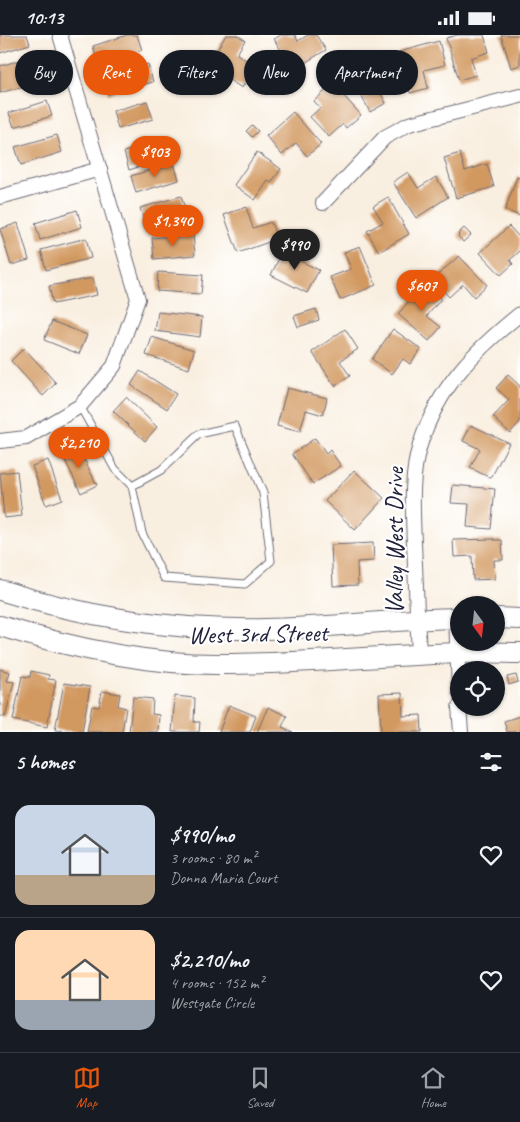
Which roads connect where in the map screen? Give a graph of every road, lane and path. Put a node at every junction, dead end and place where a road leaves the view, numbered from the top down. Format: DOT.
graph roads {
  1 [pos="60,35"];
  2 [pos="520,96"];
  3 [pos="100,169"];
  4 [pos="0,197"];
  5 [pos="323,203"];
  6 [pos="520,314"];
  7 [pos="80,406"];
  8 [pos="0,441"];
  9 [pos="132,485"];
  10 [pos="0,590"];
  11 [pos="450,618"];
  12 [pos="505,619"];
  13 [pos="520,619"];
  14 [pos="417,620"];
  15 [pos="0,626"];
  16 [pos="458,653"];
  17 [pos="520,653"];
  18 [pos="419,655"];
  19 [pos="458,661"];
  20 [pos="460,716"];
  21 [pos="461,732"];
  1 -- 3 [label="street"];
  2 -- 5 [label="street"];
  3 -- 4 [label="street"];
  3 -- 7 [label="street"];
  6 -- 14 [label="street, Valley West Drive"];
  7 -- 8 [label="street"];
  7 -- 9 [label="lane"];
  9 -- 9 [label="lane"];
  10 -- 14 [label="main road, West 3rd Street"];
  11 -- 14 [label="main road, West 3rd Street"];
  12 -- 13 [label="main road"];
  14 -- 18 [label="street, Valley West Drive"];
  15 -- 18 [label="main road, West 3rd Street"];
  16 -- 17 [label="main road, West 3rd Street"];
  16 -- 18 [label="main road, West 3rd Street"];
  16 -- 19 [label="street"];
  20 -- 21 [label="street"];
}
